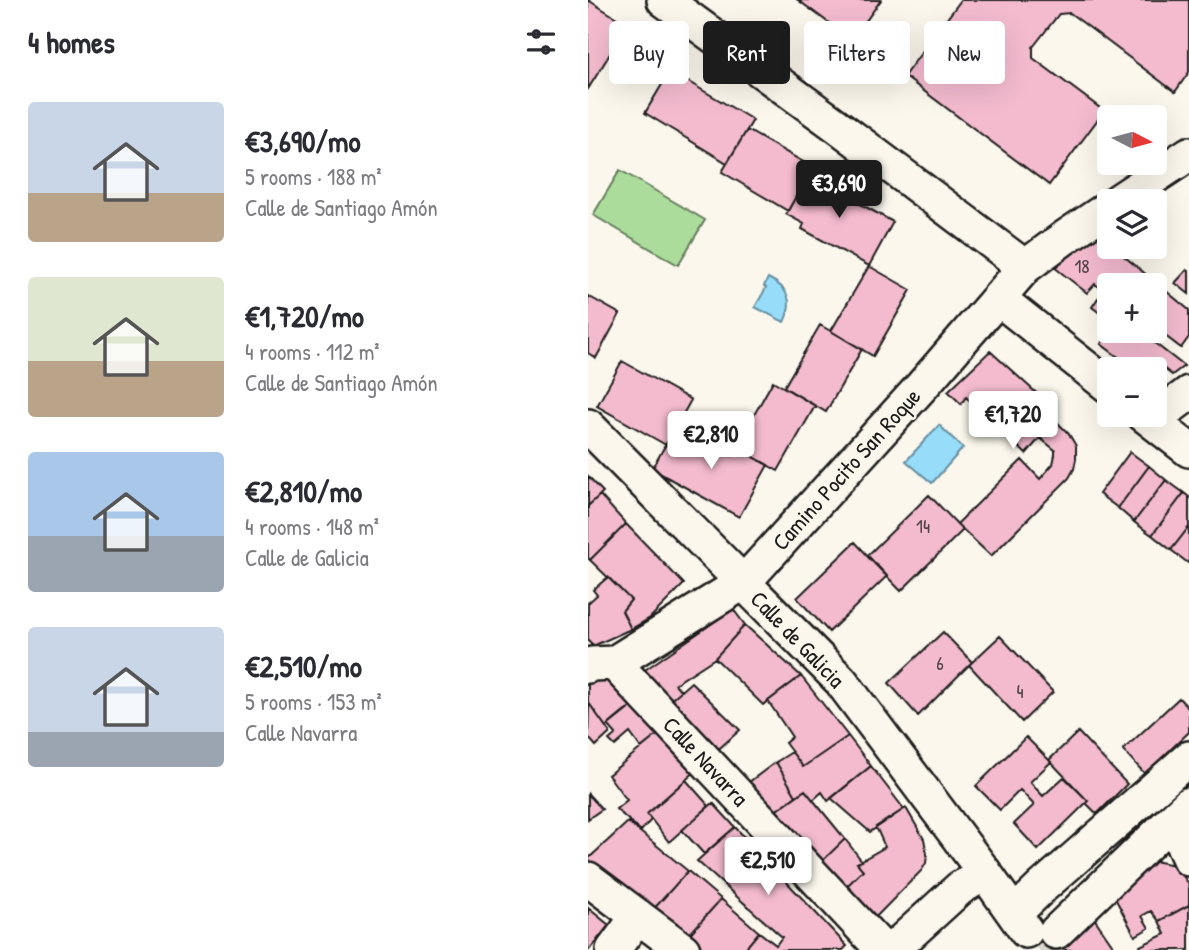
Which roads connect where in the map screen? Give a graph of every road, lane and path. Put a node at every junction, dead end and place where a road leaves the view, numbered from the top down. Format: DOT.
graph roads {
  1 [pos="664,0"];
  2 [pos="1189,154"];
  3 [pos="1136,189"];
  4 [pos="1097,216"];
  5 [pos="1025,267"];
  6 [pos="999,299"];
  7 [pos="1097,377"];
  8 [pos="1189,393"];
  9 [pos="1167,406"];
  10 [pos="588,426"];
  11 [pos="1160,427"];
  12 [pos="1189,450"];
  13 [pos="744,582"];
  14 [pos="596,663"];
  15 [pos="1189,758"];
  16 [pos="1183,812"];
  17 [pos="1189,859"];
  18 [pos="985,873"];
  19 [pos="588,879"];
  20 [pos="638,916"];
  21 [pos="1035,935"];
  22 [pos="613,950"];
  23 [pos="683,950"];
  24 [pos="883,950"];
  25 [pos="892,950"];
  1 -- 5 [label="street"];
  2 -- 3 [label="street"];
  4 -- 5 [label="street, Camino Pocito San Roque"];
  5 -- 6 [label="street, Camino Pocito San Roque"];
  6 -- 7 [label="street"];
  6 -- 13 [label="street, Camino Pocito San Roque"];
  8 -- 9 [label="street"];
  10 -- 13 [label="street, Calle de Galicia"];
  11 -- 12 [label="street"];
  13 -- 14 [label="street, Camino Pocito San Roque"];
  13 -- 18 [label="street, Calle de Galicia"];
  14 -- 24 [label="street, Calle Navarra"];
  15 -- 21 [label="street"];
  16 -- 17 [label="street"];
  16 -- 21 [label="street"];
  18 -- 21 [label="street, Calle de Galicia"];
  18 -- 25 [label="street"];
  19 -- 20 [label="street"];
  20 -- 22 [label="street"];
  20 -- 23 [label="street"];
}
